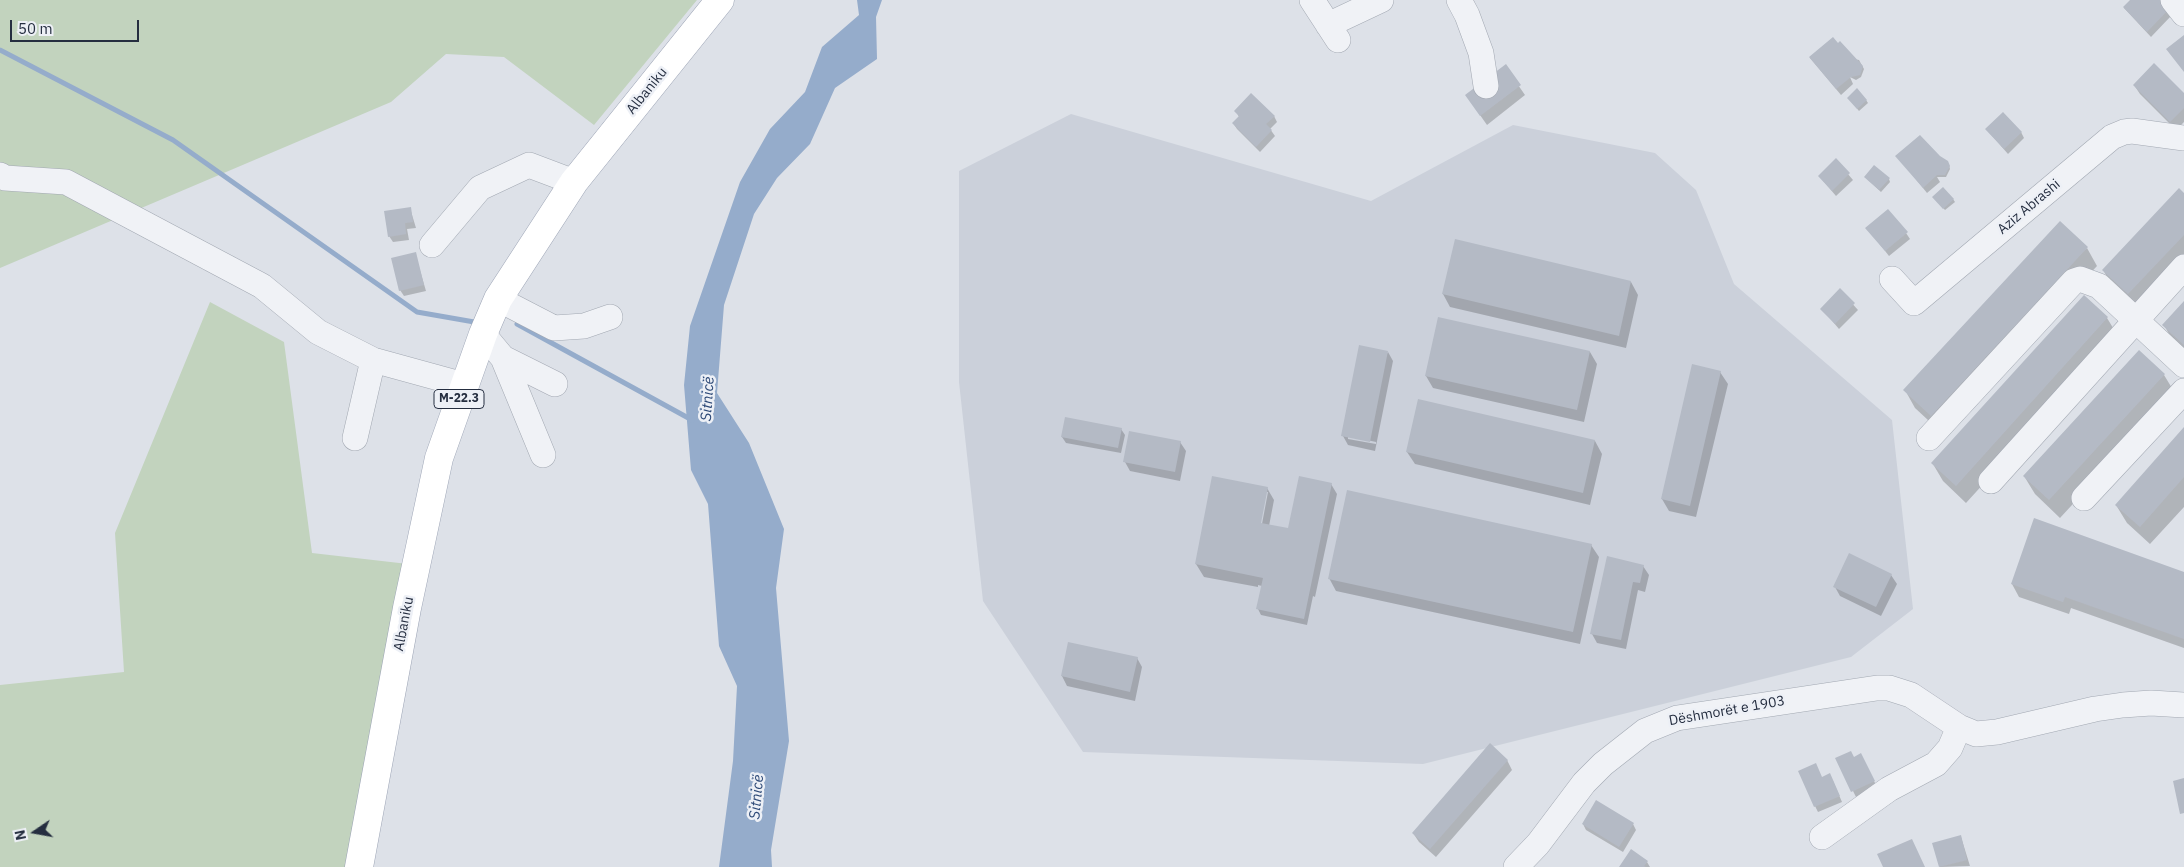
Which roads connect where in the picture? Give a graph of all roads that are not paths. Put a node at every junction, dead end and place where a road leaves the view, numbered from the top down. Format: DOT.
graph roads {
  1 [pos="720,0"];
  2 [pos="1312,0"];
  3 [pos="1381,0"];
  4 [pos="1459,0"];
  5 [pos="2173,0"];
  6 [pos="2184,14"];
  7 [pos="1486,86"];
  8 [pos="2184,138"];
  9 [pos="0,175"];
  10 [pos="574,182"];
  11 [pos="432,245"];
  12 [pos="2184,267"];
  13 [pos="1892,279"];
  14 [pos="498,299"];
  15 [pos="610,317"];
  16 [pos="2136,320"];
  17 [pos="483,334"];
  18 [pos="503,358"];
  19 [pos="373,360"];
  20 [pos="2184,365"];
  21 [pos="555,384"];
  22 [pos="464,385"];
  23 [pos="2184,391"];
  24 [pos="355,438"];
  25 [pos="1929,438"];
  26 [pos="543,455"];
  27 [pos="1991,481"];
  28 [pos="2084,498"];
  29 [pos="2184,705"];
  30 [pos="1959,727"];
  31 [pos="1822,837"];
  32 [pos="359,867"];
  33 [pos="1516,867"];
  1 -- 10 [label="main road, Albaniku / M-22.3"];
  2 -- 3 [label="street"];
  4 -- 7 [label="street"];
  5 -- 6 [label="street"];
  8 -- 13 [label="street, Aziz Abrashi"];
  9 -- 19 [label="street"];
  10 -- 11 [label="street"];
  10 -- 14 [label="main road, Albaniku / M-22.3"];
  12 -- 16 [label="street"];
  14 -- 15 [label="street"];
  14 -- 17 [label="main road, Albaniku / M-22.3"];
  16 -- 20 [label="street"];
  16 -- 25 [label="street"];
  16 -- 27 [label="street"];
  17 -- 18 [label="street"];
  17 -- 22 [label="main road, Albaniku / M-22.3"];
  18 -- 21 [label="street"];
  18 -- 26 [label="street"];
  19 -- 22 [label="street"];
  19 -- 24 [label="street"];
  22 -- 32 [label="main road, Albaniku / M-22.3"];
  23 -- 28 [label="street"];
  29 -- 30 [label="street, Dëshmorët e 1903"];
  30 -- 31 [label="street"];
  30 -- 33 [label="street, Dëshmorët e 1903"];
}
